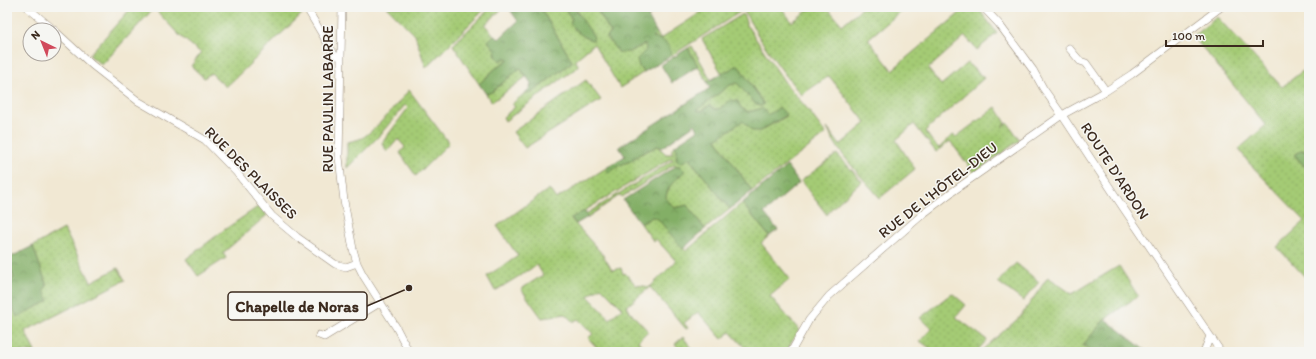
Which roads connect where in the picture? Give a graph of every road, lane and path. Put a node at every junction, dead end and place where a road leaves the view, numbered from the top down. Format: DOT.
graph roads {
  1 [pos="27,7"];
  2 [pos="306,7"];
  3 [pos="342,7"];
  4 [pos="983,7"];
  5 [pos="1221,7"];
  6 [pos="45,22"];
  7 [pos="62,37"];
  8 [pos="1069,48"];
  9 [pos="340,56"];
  10 [pos="1106,90"];
  11 [pos="1062,114"];
  12 [pos="357,263"];
  13 [pos="381,302"];
  14 [pos="319,335"];
  15 [pos="1210,336"];
  16 [pos="409,352"];
  17 [pos="791,352"];
  18 [pos="1204,352"];
  19 [pos="1221,352"];
  1 -- 6 [label="street, RUE DES PLAISSES"];
  2 -- 9 [label="street"];
  3 -- 9 [label="street, RUE PAULIN LABARRE"];
  4 -- 11 [label="street, ROUTE D'ARDON"];
  5 -- 10 [label="street, RUE DE L'HÔTEL-DIEU"];
  7 -- 12 [label="street, RUE DES PLAISSES"];
  8 -- 10 [label="street"];
  9 -- 12 [label="street, RUE PAULIN LABARRE"];
  10 -- 11 [label="street, RUE DE L'HÔTEL-DIEU"];
  11 -- 15 [label="street, ROUTE D'ARDON"];
  11 -- 17 [label="street, RUE DE L'HÔTEL-DIEU"];
  12 -- 13 [label="street, RUE PAULIN LABARRE"];
  13 -- 14 [label="street"];
  13 -- 16 [label="street, RUE PAULIN LABARRE"];
  15 -- 18 [label="street"];
  15 -- 19 [label="street, ROUTE D'ARDON"];
}
